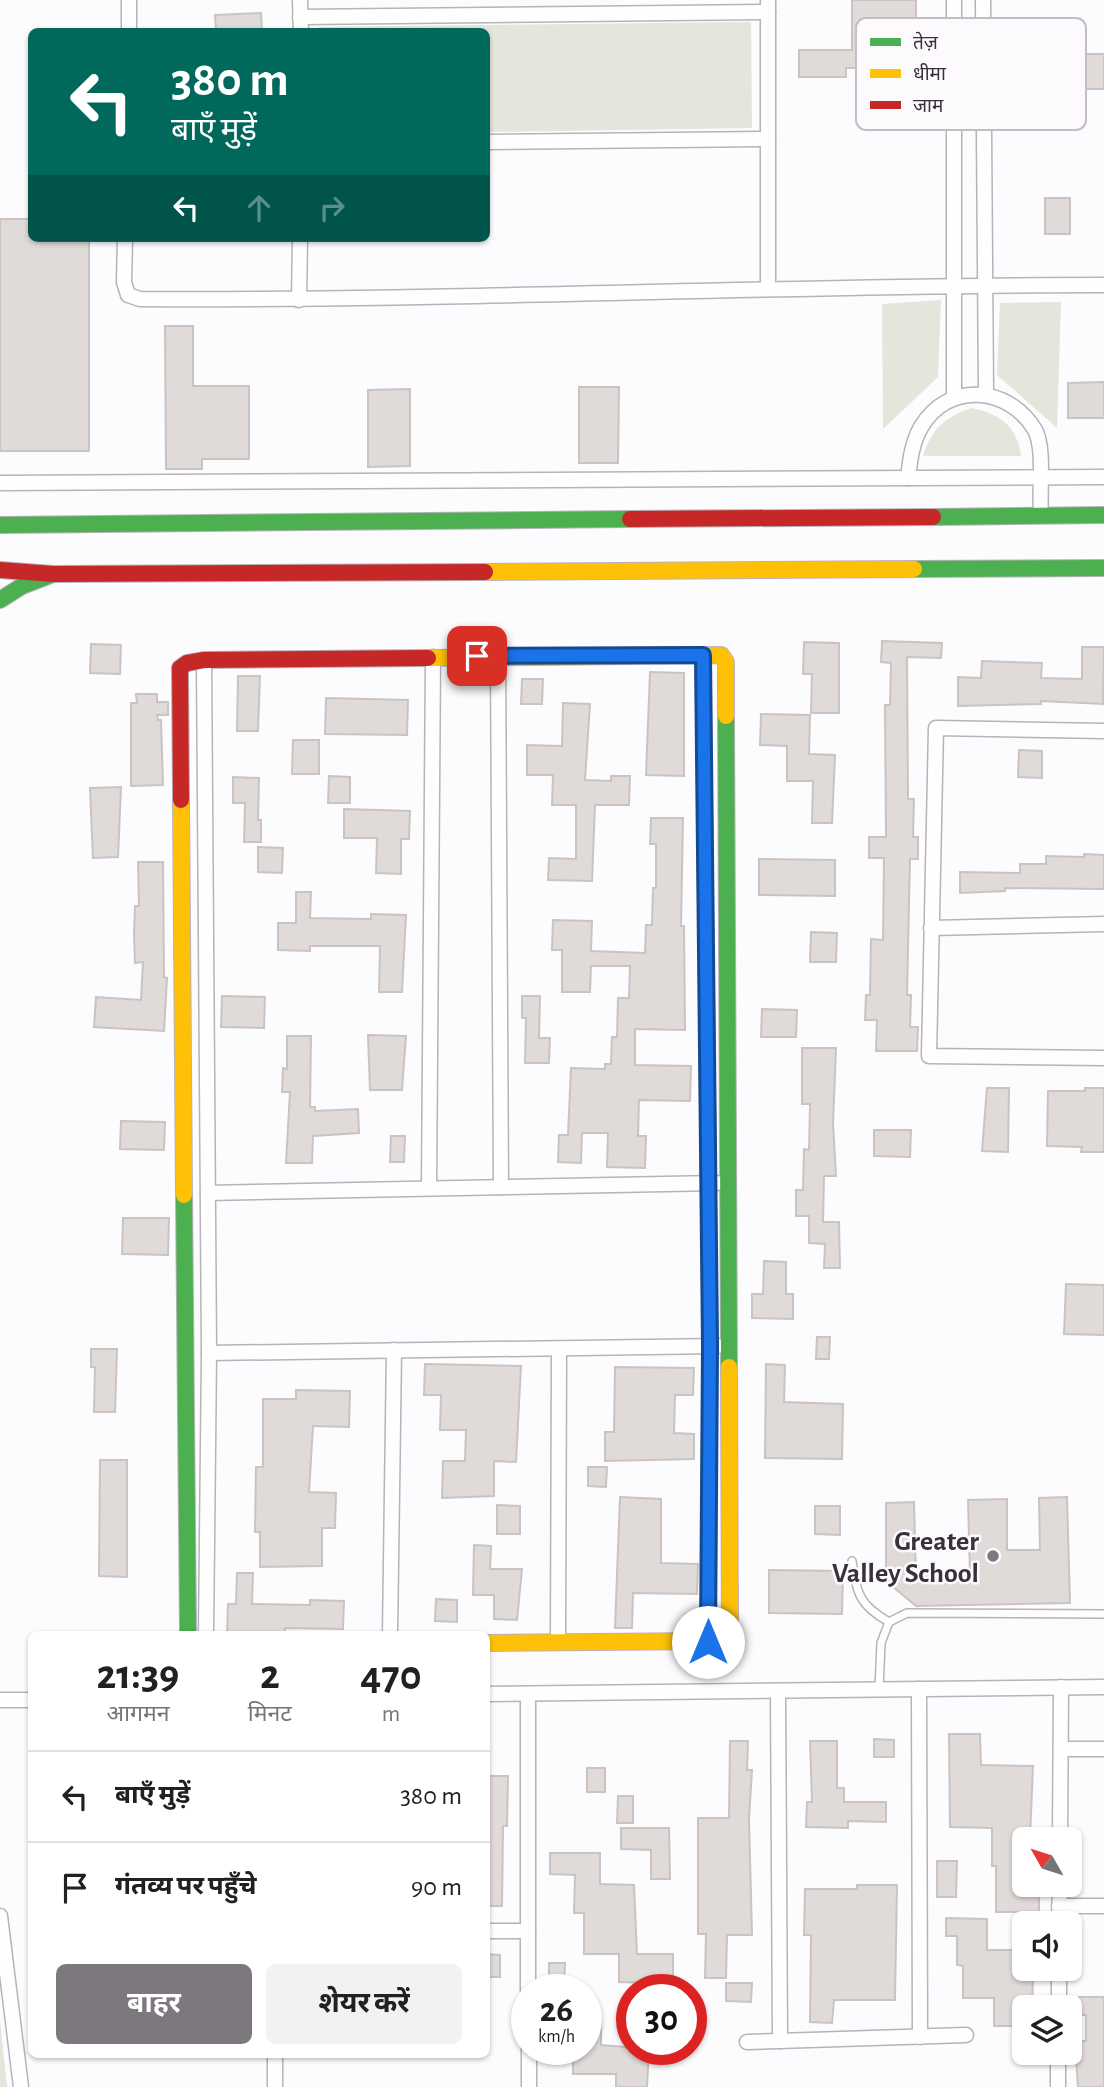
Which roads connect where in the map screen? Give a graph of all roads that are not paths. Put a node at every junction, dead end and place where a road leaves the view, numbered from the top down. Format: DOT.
graph roads {
  1 [pos="129,0"];
  2 [pos="300,0"];
  3 [pos="954,0"];
  4 [pos="983,0"];
  5 [pos="768,6"];
  6 [pos="954,18"];
  7 [pos="983,18"];
  8 [pos="301,24"];
  9 [pos="129,28"];
  10 [pos="954,130"];
  11 [pos="984,130"];
  12 [pos="768,139"];
  13 [pos="490,142"];
  14 [pos="125,242"];
  15 [pos="300,242"];
  16 [pos="985,285"];
  17 [pos="1104,285"];
  18 [pos="954,287"];
  19 [pos="768,288"];
  20 [pos="299,300"];
  21 [pos="986,394"];
  22 [pos="954,398"];
  23 [pos="1039,477"];
  24 [pos="1104,477"];
  25 [pos="908,478"];
  26 [pos="0,483"];
  27 [pos="1041,514"];
  28 [pos="1104,515"];
  29 [pos="0,525"];
  30 [pos="1104,568"];
  31 [pos="0,570"];
  32 [pos="52,574"];
  33 [pos="0,600"];
  34 [pos="703,655"];
  35 [pos="498,656"];
  36 [pos="433,657"];
  37 [pos="204,660"];
  38 [pos="1104,731"];
  39 [pos="705,855"];
  40 [pos="727,855"];
  41 [pos="1104,925"];
  42 [pos="932,928"];
  43 [pos="1104,1058"];
  44 [pos="708,1183"];
  45 [pos="729,1183"];
  46 [pos="501,1187"];
  47 [pos="429,1188"];
  48 [pos="208,1193"];
  49 [pos="730,1345"];
  50 [pos="710,1346"];
  51 [pos="394,1350"];
  52 [pos="559,1350"];
  53 [pos="209,1353"];
  54 [pos="852,1561"];
  55 [pos="1104,1614"];
  56 [pos="889,1622"];
  57 [pos="188,1631"];
  58 [pos="206,1631"];
  59 [pos="390,1631"];
  60 [pos="558,1642"];
  61 [pos="708,1642"];
  62 [pos="490,1643"];
  63 [pos="1104,1687"];
  64 [pos="1061,1688"];
  65 [pos="919,1689"];
  66 [pos="879,1690"];
  67 [pos="778,1691"];
  68 [pos="490,1694"];
  69 [pos="527,1694"];
  70 [pos="0,1700"];
  71 [pos="28,1700"];
  72 [pos="1060,1749"];
  73 [pos="1104,1749"];
  74 [pos="1060,1827"];
  75 [pos="1059,1897"];
  76 [pos="1059,1906"];
  77 [pos="1104,1906"];
  78 [pos="1059,1911"];
  79 [pos="0,1916"];
  80 [pos="490,1931"];
  81 [pos="528,1931"];
  82 [pos="528,1974"];
  83 [pos="966,2035"];
  84 [pos="920,2037"];
  85 [pos="780,2041"];
  86 [pos="747,2042"];
  87 [pos="275,2058"];
  88 [pos="528,2065"];
  89 [pos="1059,2065"];
  90 [pos="21,2087"];
  91 [pos="275,2087"];
  92 [pos="529,2087"];
  93 [pos="1058,2087"];
  1 -- 9 [label="street"];
  2 -- 8 [label="street"];
  3 -- 6 [label="street"];
  4 -- 7 [label="street"];
  5 -- 8 [label="street"];
  5 -- 12 [label="street"];
  10 -- 18 [label="street"];
  11 -- 16 [label="street"];
  12 -- 13 [label="street"];
  12 -- 19 [label="street"];
  14 -- 20 [label="street"];
  15 -- 20 [label="street"];
  16 -- 17 [label="street"];
  16 -- 18 [label="street"];
  16 -- 21 [label="street"];
  18 -- 19 [label="street"];
  18 -- 22 [label="street"];
  19 -- 20 [label="street"];
  21 -- 22 [label="street"];
  21 -- 23 [label="street"];
  22 -- 25 [label="street"];
  23 -- 24 [label="street"];
  23 -- 25 [label="street"];
  23 -- 27 [label="street"];
  25 -- 26 [label="street"];
  27 -- 28 [label="main road"];
  27 -- 29 [label="main road"];
  30 -- 32 [label="main road"];
  31 -- 32 [label="main road"];
  32 -- 33 [label="main road"];
  34 -- 35 [label="main road"];
  34 -- 39 [label="street"];
  34 -- 40 [label="main road"];
  35 -- 36 [label="main road"];
  35 -- 46 [label="street"];
  36 -- 37 [label="main road"];
  36 -- 47 [label="street"];
  37 -- 48 [label="street"];
  37 -- 57 [label="main road"];
  38 -- 42 [label="street"];
  39 -- 40 [label="street"];
  39 -- 44 [label="street"];
  40 -- 45 [label="main road"];
  41 -- 42 [label="street"];
  42 -- 43 [label="street"];
  44 -- 45 [label="street"];
  44 -- 46 [label="street"];
  44 -- 50 [label="street"];
  45 -- 49 [label="main road"];
  46 -- 47 [label="street"];
  47 -- 48 [label="street"];
  48 -- 53 [label="street"];
  49 -- 50 [label="street"];
  49 -- 61 [label="main road"];
  50 -- 52 [label="street"];
  50 -- 61 [label="street"];
  51 -- 52 [label="street"];
  51 -- 53 [label="street"];
  51 -- 59 [label="street"];
  52 -- 60 [label="street"];
  53 -- 58 [label="street"];
  54 -- 56 [label="lane"];
  55 -- 56 [label="lane"];
  56 -- 66 [label="lane"];
  60 -- 61 [label="main road"];
  60 -- 62 [label="main road"];
  63 -- 64 [label="street"];
  64 -- 65 [label="street"];
  64 -- 72 [label="street"];
  65 -- 66 [label="street"];
  65 -- 84 [label="street"];
  66 -- 67 [label="street"];
  67 -- 69 [label="street"];
  67 -- 85 [label="street"];
  68 -- 69 [label="street"];
  69 -- 81 [label="street"];
  70 -- 71 [label="street"];
  72 -- 73 [label="street"];
  72 -- 74 [label="street"];
  75 -- 76 [label="street"];
  76 -- 77 [label="street"];
  76 -- 78 [label="street"];
  79 -- 90 [label="street"];
  80 -- 81 [label="street"];
  81 -- 82 [label="street"];
  83 -- 84 [label="street"];
  84 -- 85 [label="street"];
  85 -- 86 [label="street"];
  87 -- 91 [label="street"];
  88 -- 92 [label="street"];
  89 -- 93 [label="street"];
}
